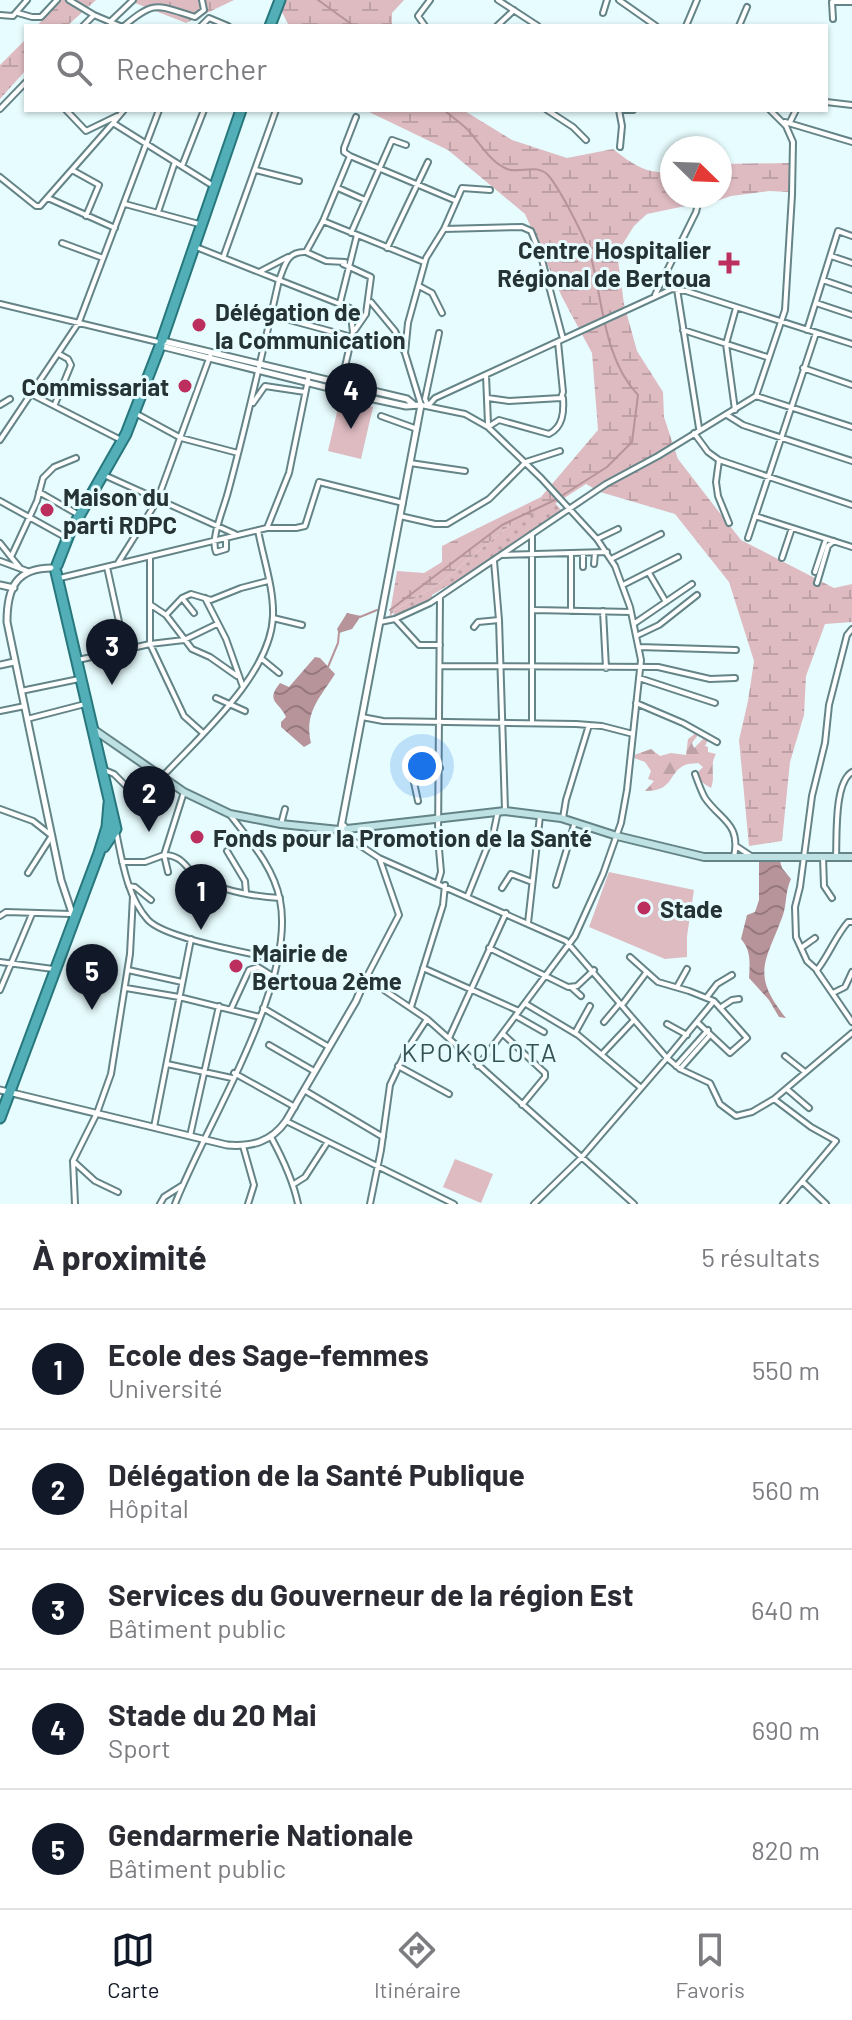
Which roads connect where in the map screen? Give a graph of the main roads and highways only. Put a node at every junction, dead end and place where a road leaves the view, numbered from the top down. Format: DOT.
graph roads {
  1 [pos="280,0"];
  2 [pos="271,24"];
  3 [pos="240,112"];
  4 [pos="93,729"];
  5 [pos="111,743"];
  6 [pos="98,753"];
  7 [pos="852,857"];
  8 [pos="4,1091"];
  9 [pos="0,1118"];
  1 -- 2 [label="highway"];
  3 -- 4 [label="highway"];
  4 -- 5 [label="main road"];
  4 -- 6 [label="highway"];
  5 -- 6 [label="main road"];
  5 -- 7 [label="main road"];
  6 -- 8 [label="highway"];
  8 -- 9 [label="highway"];
}
